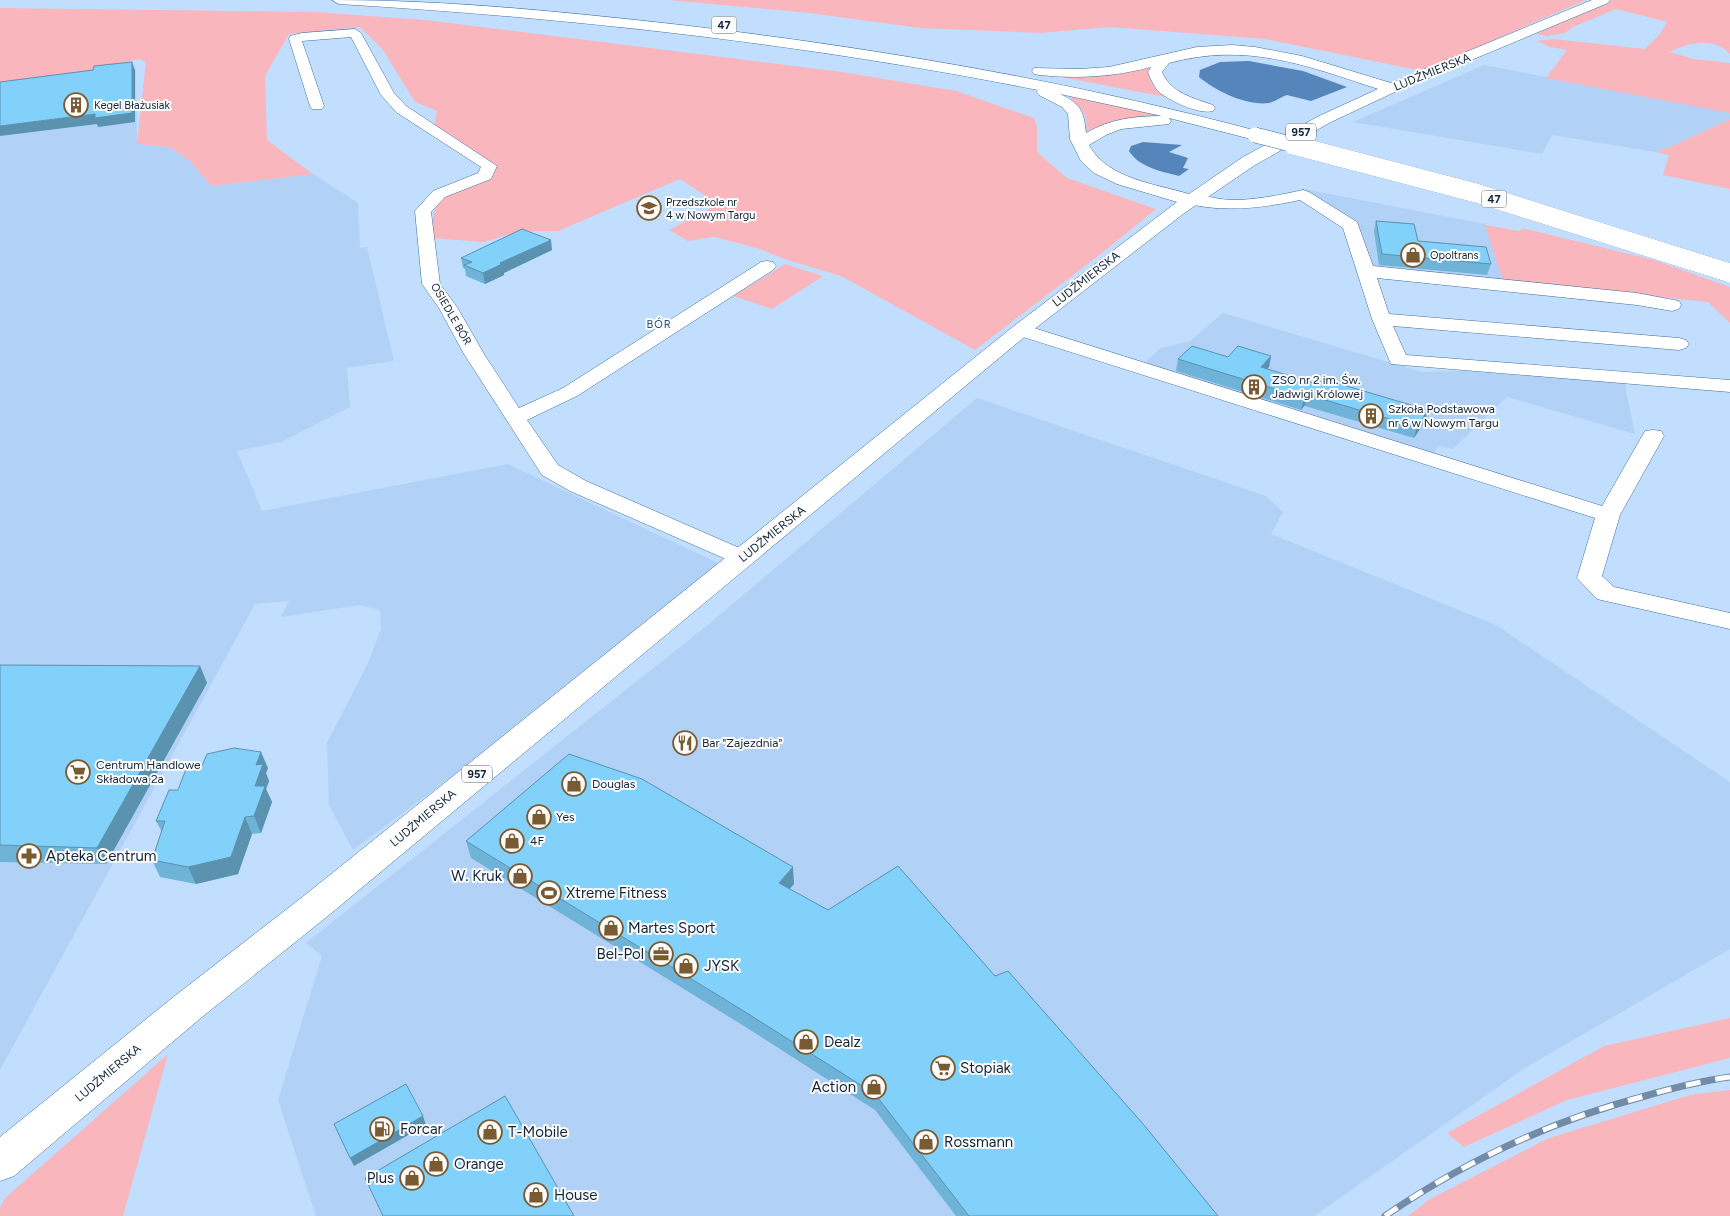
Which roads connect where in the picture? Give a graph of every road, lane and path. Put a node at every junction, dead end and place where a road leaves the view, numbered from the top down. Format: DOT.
graph roads {
  1 [pos="339,0"];
  2 [pos="467,0"];
  3 [pos="1603,0"];
  4 [pos="1164,59"];
  5 [pos="1001,68"];
  6 [pos="1015,80"];
  7 [pos="1392,88"];
  8 [pos="318,106"];
  9 [pos="1231,122"];
  10 [pos="1262,130"];
  11 [pos="1082,143"];
  12 [pos="1191,200"];
  13 [pos="1730,259"];
  14 [pos="767,266"];
  15 [pos="1365,271"];
  16 [pos="1730,273"];
  17 [pos="1672,304"];
  18 [pos="1381,319"];
  19 [pos="1021,330"];
  20 [pos="1679,344"];
  21 [pos="1730,386"];
  22 [pos="516,417"];
  23 [pos="1653,436"];
  24 [pos="1608,515"];
  25 [pos="742,558"];
  26 [pos="1730,621"];
  27 [pos="0,1162"];
  1 -- 6 [label="main road, 47"];
  2 -- 5 [label="main road, 47"];
  3 -- 7 [label="main road, LUDŹMIERSKA / 957"];
  4 -- 5 [label="main road"];
  4 -- 7 [label="main road"];
  4 -- 9 [label="main road"];
  5 -- 9 [label="main road, 47"];
  6 -- 9 [label="main road, 47"];
  6 -- 11 [label="main road"];
  7 -- 12 [label="main road, LUDŹMIERSKA / 957"];
  8 -- 22 [label="street, OSIEDLE BÓR"];
  9 -- 10 [label="main road, 47"];
  9 -- 11 [label="main road"];
  10 -- 13 [label="main road, 47"];
  10 -- 16 [label="main road, 47, bridge"];
  11 -- 12 [label="main road"];
  12 -- 15 [label="street"];
  12 -- 19 [label="main road, LUDŹMIERSKA / 957"];
  14 -- 22 [label="street"];
  15 -- 17 [label="street"];
  15 -- 18 [label="street"];
  18 -- 20 [label="street"];
  18 -- 21 [label="street"];
  19 -- 24 [label="street"];
  19 -- 25 [label="main road, LUDŹMIERSKA / 957"];
  22 -- 25 [label="street, OSIEDLE BÓR"];
  23 -- 24 [label="street"];
  24 -- 26 [label="street"];
  25 -- 27 [label="main road, LUDŹMIERSKA / 957"];
}
